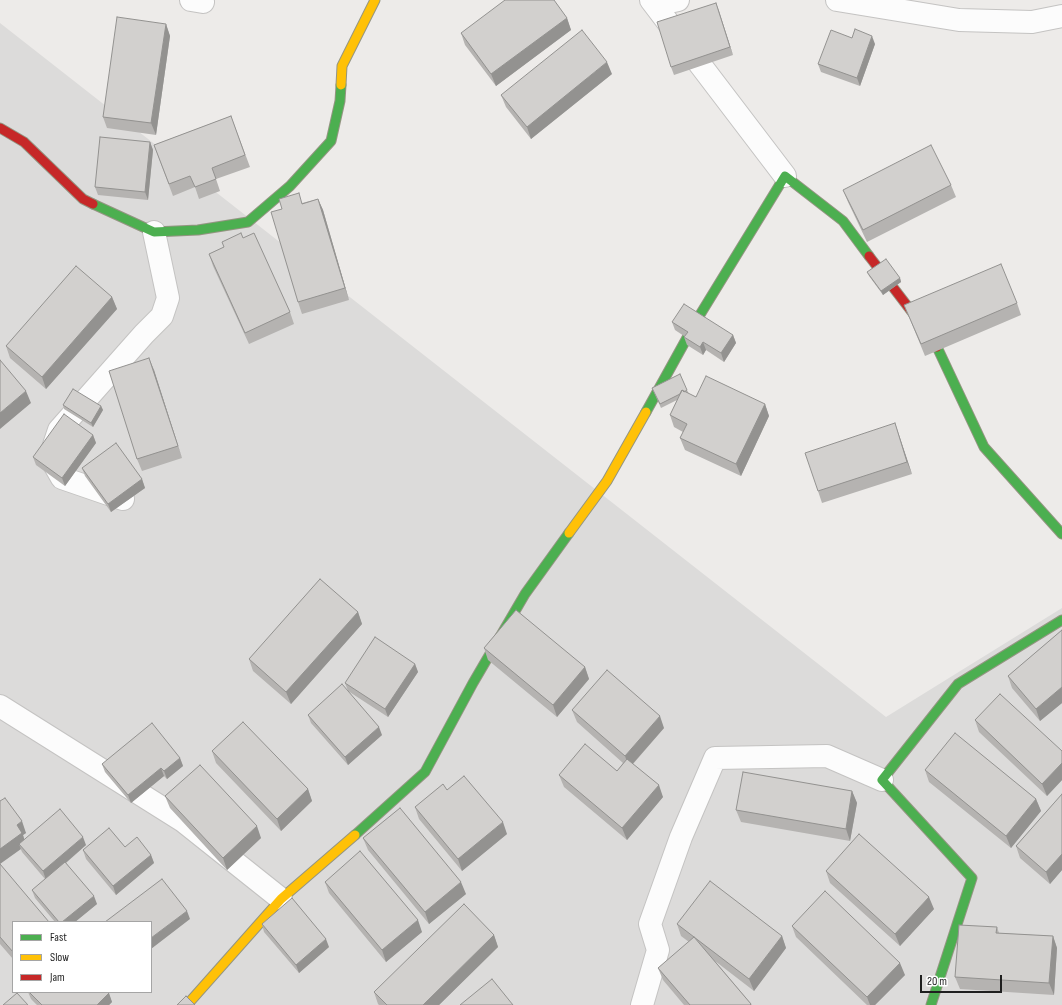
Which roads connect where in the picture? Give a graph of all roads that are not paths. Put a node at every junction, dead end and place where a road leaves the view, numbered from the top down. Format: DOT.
graph roads {
  1 [pos="375,0"];
  2 [pos="678,0"];
  3 [pos="837,0"];
  4 [pos="653,3"];
  5 [pos="1062,16"];
  6 [pos="0,128"];
  7 [pos="785,176"];
  8 [pos="154,232"];
  9 [pos="126,500"];
  10 [pos="1062,534"];
  11 [pos="1062,620"];
  12 [pos="0,706"];
  13 [pos="882,780"];
  14 [pos="281,899"];
  15 [pos="187,1005"];
  16 [pos="642,1005"];
  17 [pos="931,1005"];
  1 -- 8 [label="street"];
  2 -- 4 [label="street"];
  3 -- 5 [label="street"];
  4 -- 7 [label="street"];
  6 -- 8 [label="street"];
  7 -- 10 [label="street"];
  7 -- 14 [label="street"];
  8 -- 9 [label="street"];
  11 -- 13 [label="street"];
  12 -- 14 [label="street"];
  13 -- 16 [label="street"];
  13 -- 17 [label="street"];
  14 -- 15 [label="street"];
}
